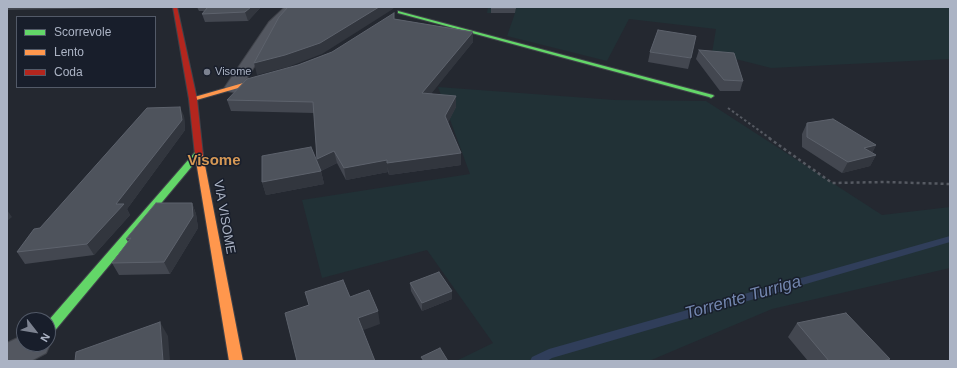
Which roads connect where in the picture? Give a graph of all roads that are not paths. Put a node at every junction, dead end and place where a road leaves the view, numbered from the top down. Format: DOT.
graph roads {
  1 [pos="175,7"];
  2 [pos="292,7"];
  3 [pos="398,12"];
  4 [pos="281,74"];
  5 [pos="233,87"];
  6 [pos="711,96"];
  7 [pos="193,99"];
  8 [pos="200,153"];
  9 [pos="56,321"];
  10 [pos="19,352"];
  11 [pos="7,358"];
  12 [pos="236,361"];
  1 -- 7 [label="street, VIA VISOME"];
  2 -- 5 [label="street"];
  3 -- 6 [label="street"];
  4 -- 5 [label="street"];
  5 -- 7 [label="street"];
  7 -- 8 [label="street, VIA VISOME"];
  8 -- 9 [label="street"];
  8 -- 12 [label="street, VIA VISOME"];
  10 -- 11 [label="street"];
}
